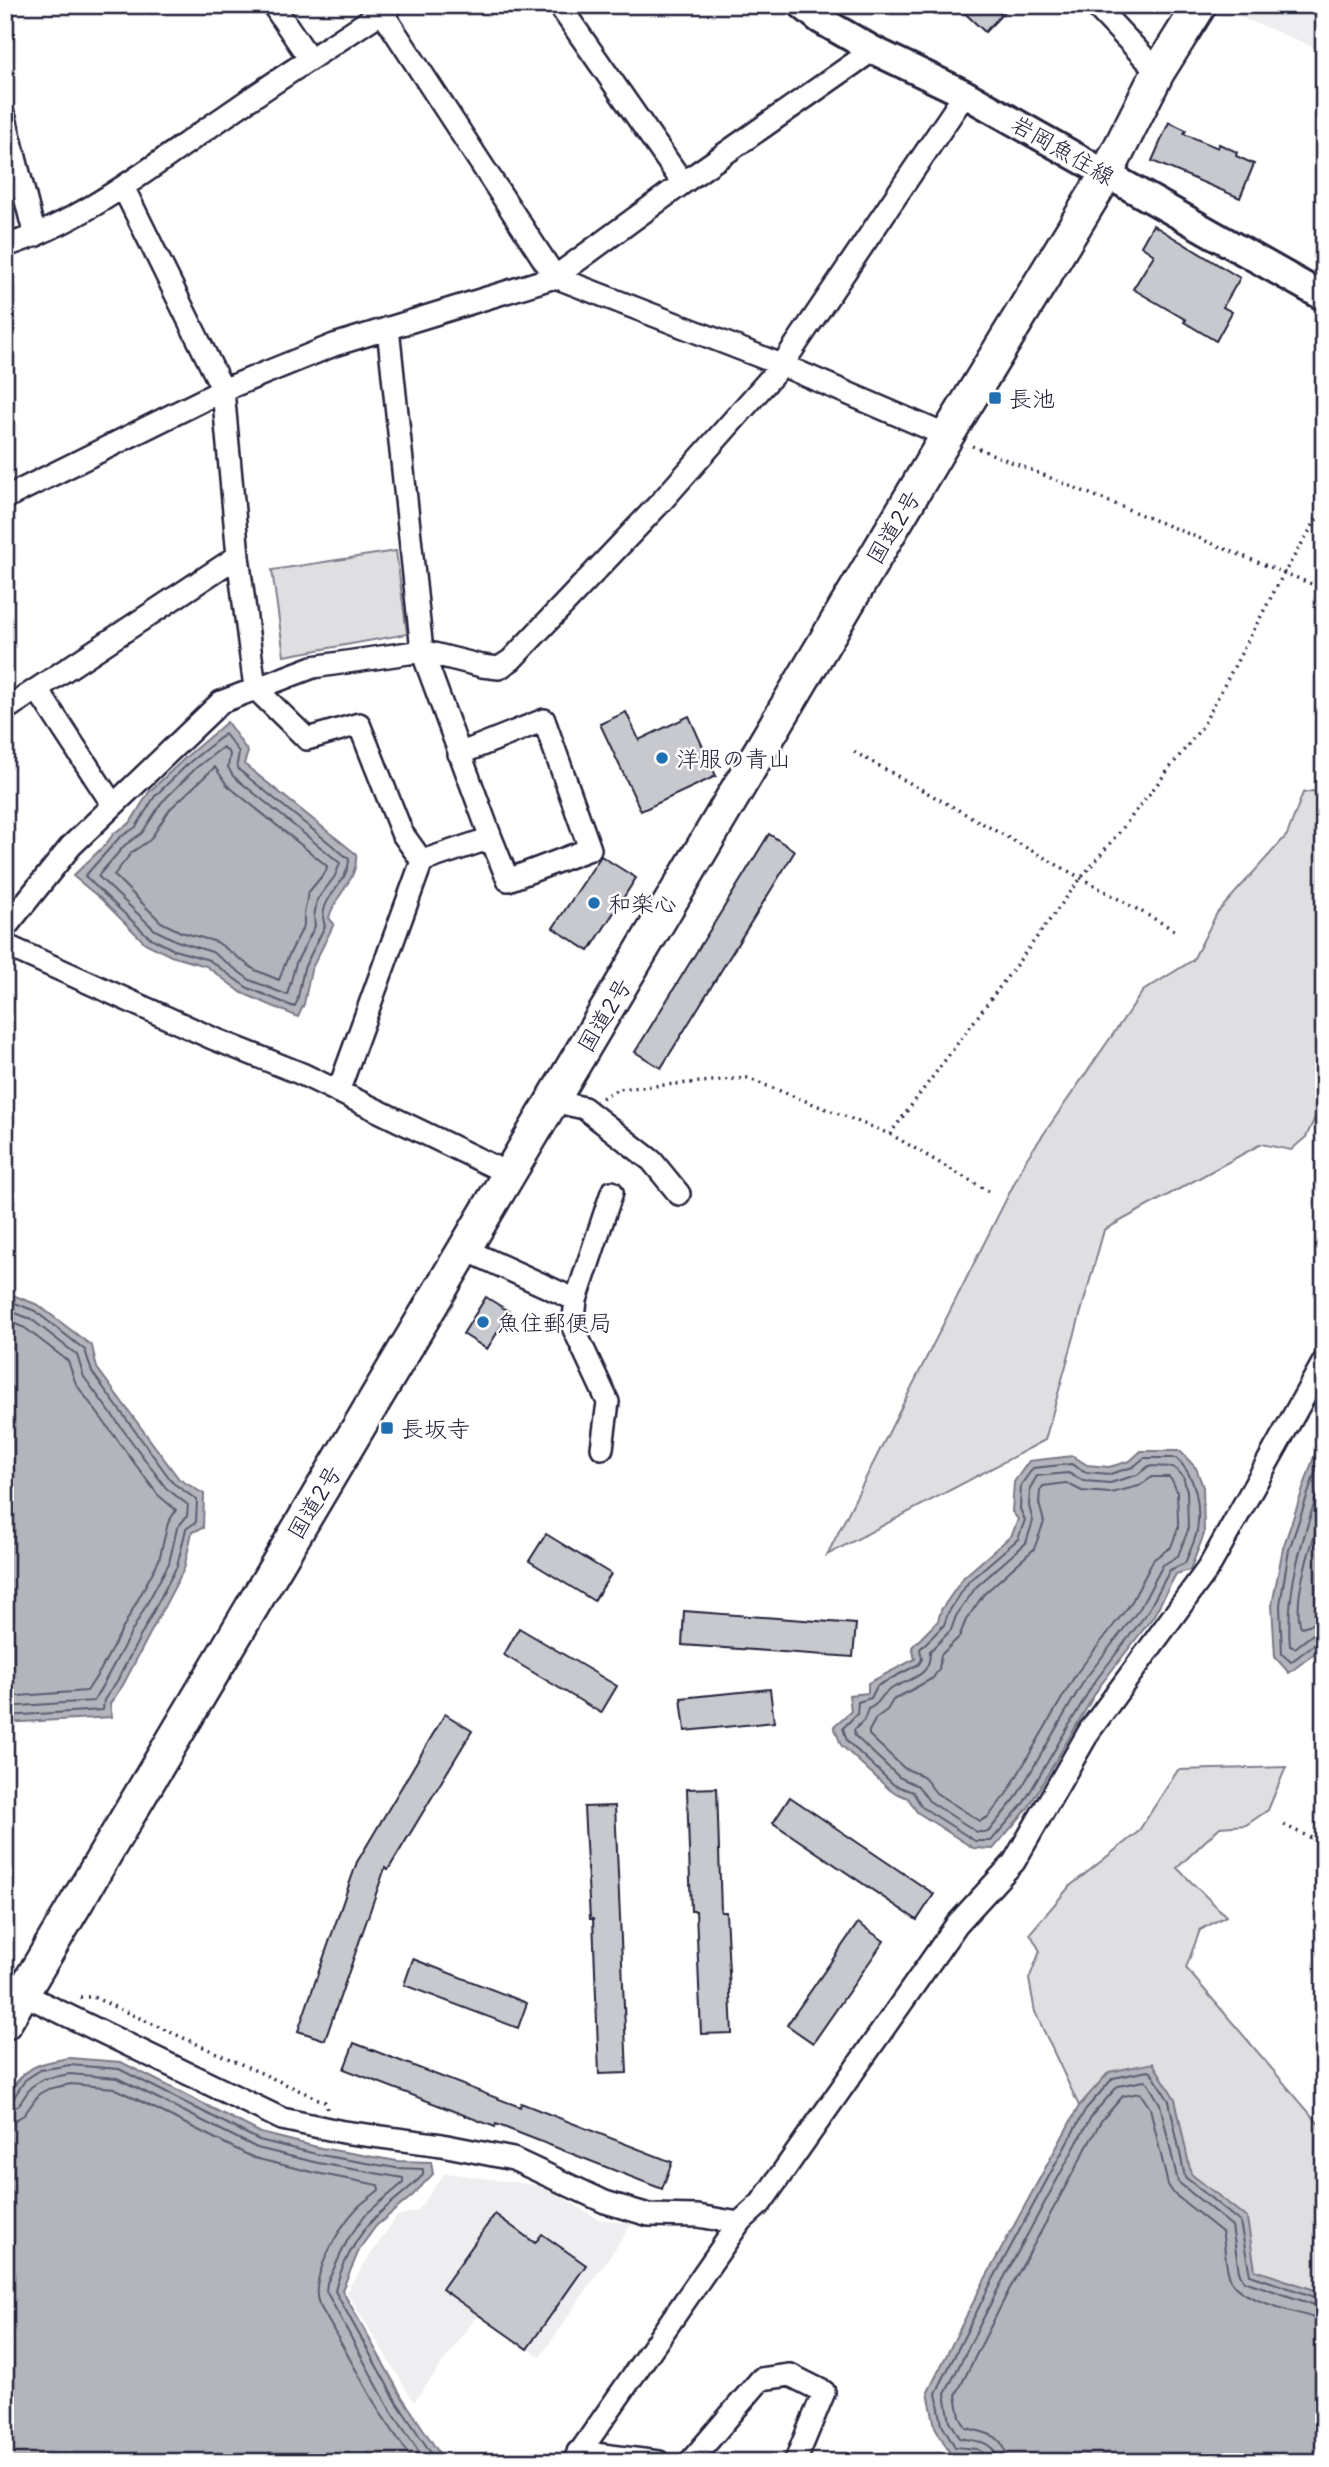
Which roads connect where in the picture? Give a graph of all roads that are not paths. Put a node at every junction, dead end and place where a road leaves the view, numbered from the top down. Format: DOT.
graph roads {
  1 [pos="273,5"];
  2 [pos="559,5"];
  3 [pos="802,5"];
  4 [pos="1096,5"];
  5 [pos="1200,5"];
  6 [pos="387,9"];
  7 [pos="873,50"];
  8 [pos="309,58"];
  9 [pos="1158,72"];
  10 [pos="965,94"];
  11 [pos="5,118"];
  12 [pos="1106,175"];
  13 [pos="682,183"];
  14 [pos="123,187"];
  15 [pos="36,236"];
  16 [pos="5,246"];
  17 [pos="555,277"];
  18 [pos="1319,288"];
  19 [pos="388,328"];
  20 [pos="782,365"];
  21 [pos="223,390"];
  22 [pos="947,436"];
  23 [pos="5,498"];
  24 [pos="238,556"];
  25 [pos="422,652"];
  26 [pos="255,688"];
  27 [pos="37,689"];
  28 [pos="5,710"];
  29 [pos="458,754"];
  30 [pos="113,805"];
  31 [pos="491,838"];
  32 [pos="422,861"];
  33 [pos="5,928"];
  34 [pos="5,945"];
  35 [pos="338,1092"];
  36 [pos="554,1101"];
  37 [pos="509,1174"];
  38 [pos="612,1192"];
  39 [pos="679,1194"];
  40 [pos="464,1249"];
  41 [pos="576,1300"];
  42 [pos="1324,1361"];
  43 [pos="602,1448"];
  44 [pos="23,1994"];
  45 [pos="5,2023"];
  46 [pos="739,2223"];
  47 [pos="575,2457"];
  48 [pos="659,2462"];
  49 [pos="690,2462"];
  50 [pos="794,2462"];
  1 -- 8 [label="street"];
  2 -- 13 [label="street"];
  3 -- 7 [label="main road, 岩岡魚住線"];
  4 -- 9 [label="street"];
  5 -- 9 [label="highway, 国道2号"];
  6 -- 8 [label="street"];
  6 -- 17 [label="street"];
  7 -- 10 [label="main road, 岩岡魚住線"];
  7 -- 13 [label="street"];
  8 -- 14 [label="street"];
  9 -- 12 [label="highway, 国道2号"];
  10 -- 12 [label="main road, 岩岡魚住線"];
  10 -- 20 [label="street"];
  11 -- 15 [label="street"];
  12 -- 18 [label="main road, 岩岡魚住線"];
  12 -- 22 [label="highway, 国道2号"];
  13 -- 17 [label="street"];
  14 -- 15 [label="street"];
  14 -- 21 [label="street"];
  15 -- 16 [label="street"];
  17 -- 19 [label="street"];
  17 -- 20 [label="street"];
  19 -- 21 [label="street"];
  19 -- 25 [label="street"];
  20 -- 22 [label="street"];
  20 -- 25 [label="street"];
  21 -- 23 [label="street"];
  21 -- 24 [label="street"];
  22 -- 36 [label="highway, 国道2号"];
  24 -- 26 [label="street"];
  24 -- 27 [label="street"];
  25 -- 26 [label="street"];
  25 -- 29 [label="street"];
  26 -- 30 [label="street"];
  26 -- 32 [label="street"];
  27 -- 28 [label="street"];
  27 -- 30 [label="street"];
  29 -- 31 [label="street"];
  29 -- 31 [label="street"];
  30 -- 33 [label="street"];
  31 -- 32 [label="street"];
  32 -- 35 [label="street"];
  34 -- 35 [label="street"];
  35 -- 37 [label="street"];
  36 -- 37 [label="highway, 国道2号"];
  36 -- 39 [label="street"];
  37 -- 40 [label="highway, 国道2号"];
  38 -- 41 [label="street"];
  40 -- 41 [label="street"];
  40 -- 44 [label="highway, 国道2号"];
  41 -- 43 [label="street"];
  42 -- 46 [label="street"];
  44 -- 45 [label="highway, 国道2号"];
  44 -- 46 [label="street"];
  46 -- 47 [label="street"];
  47 -- 48 [label="street"];
  49 -- 50 [label="street"];
}
